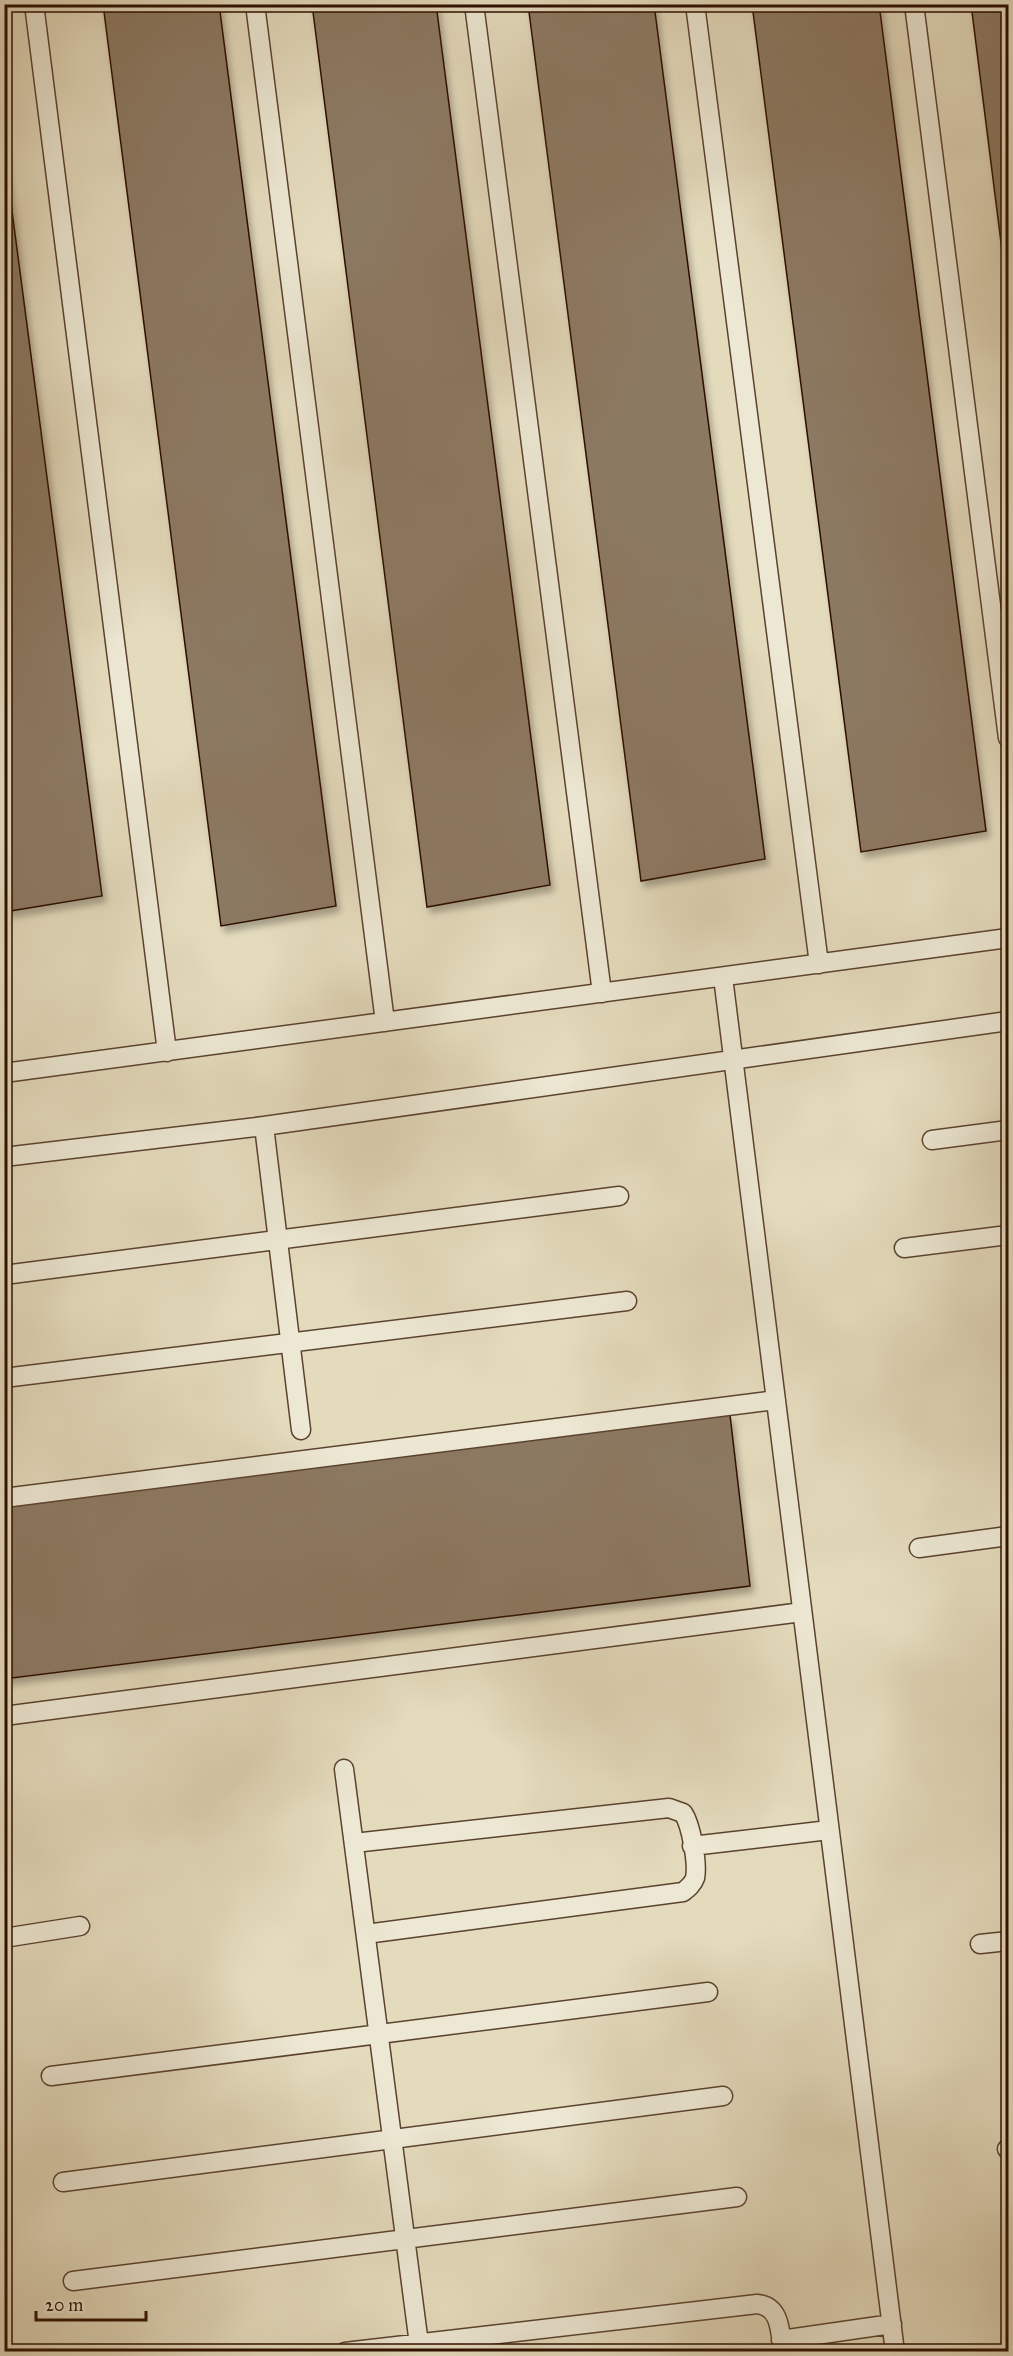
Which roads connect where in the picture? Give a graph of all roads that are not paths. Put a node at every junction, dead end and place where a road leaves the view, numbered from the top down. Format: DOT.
graph roads {
  1 [pos="34,4"];
  2 [pos="255,4"];
  3 [pos="474,4"];
  4 [pos="695,4"];
  5 [pos="914,4"];
  6 [pos="1008,738"];
  7 [pos="1008,938"];
  8 [pos="819,964"];
  9 [pos="723,977"];
  10 [pos="602,993"];
  11 [pos="1008,1021"];
  12 [pos="385,1022"];
  13 [pos="167,1052"];
  14 [pos="734,1061"];
  15 [pos="4,1073"];
  16 [pos="264,1126"];
  17 [pos="1008,1130"];
  18 [pos="932,1140"];
  19 [pos="4,1157"];
  20 [pos="619,1196"];
  21 [pos="1008,1235"];
  22 [pos="277,1239"];
  23 [pos="904,1248"];
  24 [pos="4,1275"];
  25 [pos="627,1301"];
  26 [pos="290,1344"];
  27 [pos="4,1378"];
  28 [pos="776,1400"];
  29 [pos="301,1430"];
  30 [pos="4,1498"];
  31 [pos="1008,1536"];
  32 [pos="919,1548"];
  33 [pos="802,1612"];
  34 [pos="4,1716"];
  35 [pos="344,1769"];
  36 [pos="829,1830"];
  37 [pos="354,1843"];
  38 [pos="692,1846"];
  39 [pos="80,1926"];
  40 [pos="366,1934"];
  41 [pos="4,1938"];
  42 [pos="1008,1941"];
  43 [pos="980,1944"];
  44 [pos="708,1992"];
  45 [pos="379,2034"];
  46 [pos="51,2076"];
  47 [pos="723,2096"];
  48 [pos="393,2139"];
  49 [pos="63,2182"];
  50 [pos="737,2197"];
  51 [pos="405,2239"];
  52 [pos="74,2281"];
  53 [pos="892,2324"];
  54 [pos="782,2346"];
  55 [pos="420,2347"];
  56 [pos="345,2352"];
  57 [pos="895,2352"];
  1 -- 13 [label="lane"];
  2 -- 12 [label="lane"];
  3 -- 10 [label="lane"];
  4 -- 8 [label="lane"];
  5 -- 6 [label="lane"];
  7 -- 8 [label="lane"];
  8 -- 9 [label="lane"];
  9 -- 10 [label="lane"];
  9 -- 14 [label="lane"];
  10 -- 12 [label="lane"];
  11 -- 14 [label="lane"];
  12 -- 13 [label="lane"];
  13 -- 15 [label="lane"];
  14 -- 16 [label="lane"];
  14 -- 28 [label="lane"];
  16 -- 19 [label="lane"];
  16 -- 22 [label="lane"];
  17 -- 18 [label="lane"];
  20 -- 22 [label="lane"];
  21 -- 23 [label="lane"];
  22 -- 24 [label="lane"];
  22 -- 26 [label="lane"];
  25 -- 26 [label="lane"];
  26 -- 27 [label="lane"];
  26 -- 29 [label="lane"];
  28 -- 30 [label="lane"];
  28 -- 33 [label="lane"];
  31 -- 32 [label="lane"];
  33 -- 34 [label="lane"];
  33 -- 36 [label="lane"];
  35 -- 37 [label="lane"];
  36 -- 38 [label="lane"];
  36 -- 53 [label="lane"];
  37 -- 38 [label="lane"];
  37 -- 40 [label="lane"];
  38 -- 40 [label="lane"];
  39 -- 41 [label="lane"];
  40 -- 45 [label="lane"];
  42 -- 43 [label="lane"];
  44 -- 45 [label="lane"];
  45 -- 46 [label="lane"];
  45 -- 48 [label="lane"];
  47 -- 48 [label="lane"];
  48 -- 49 [label="lane"];
  48 -- 51 [label="lane"];
  50 -- 51 [label="lane"];
  51 -- 52 [label="lane"];
  51 -- 55 [label="lane"];
  53 -- 54 [label="lane"];
  53 -- 57 [label="lane"];
  54 -- 55 [label="lane"];
  55 -- 56 [label="lane"];
}
